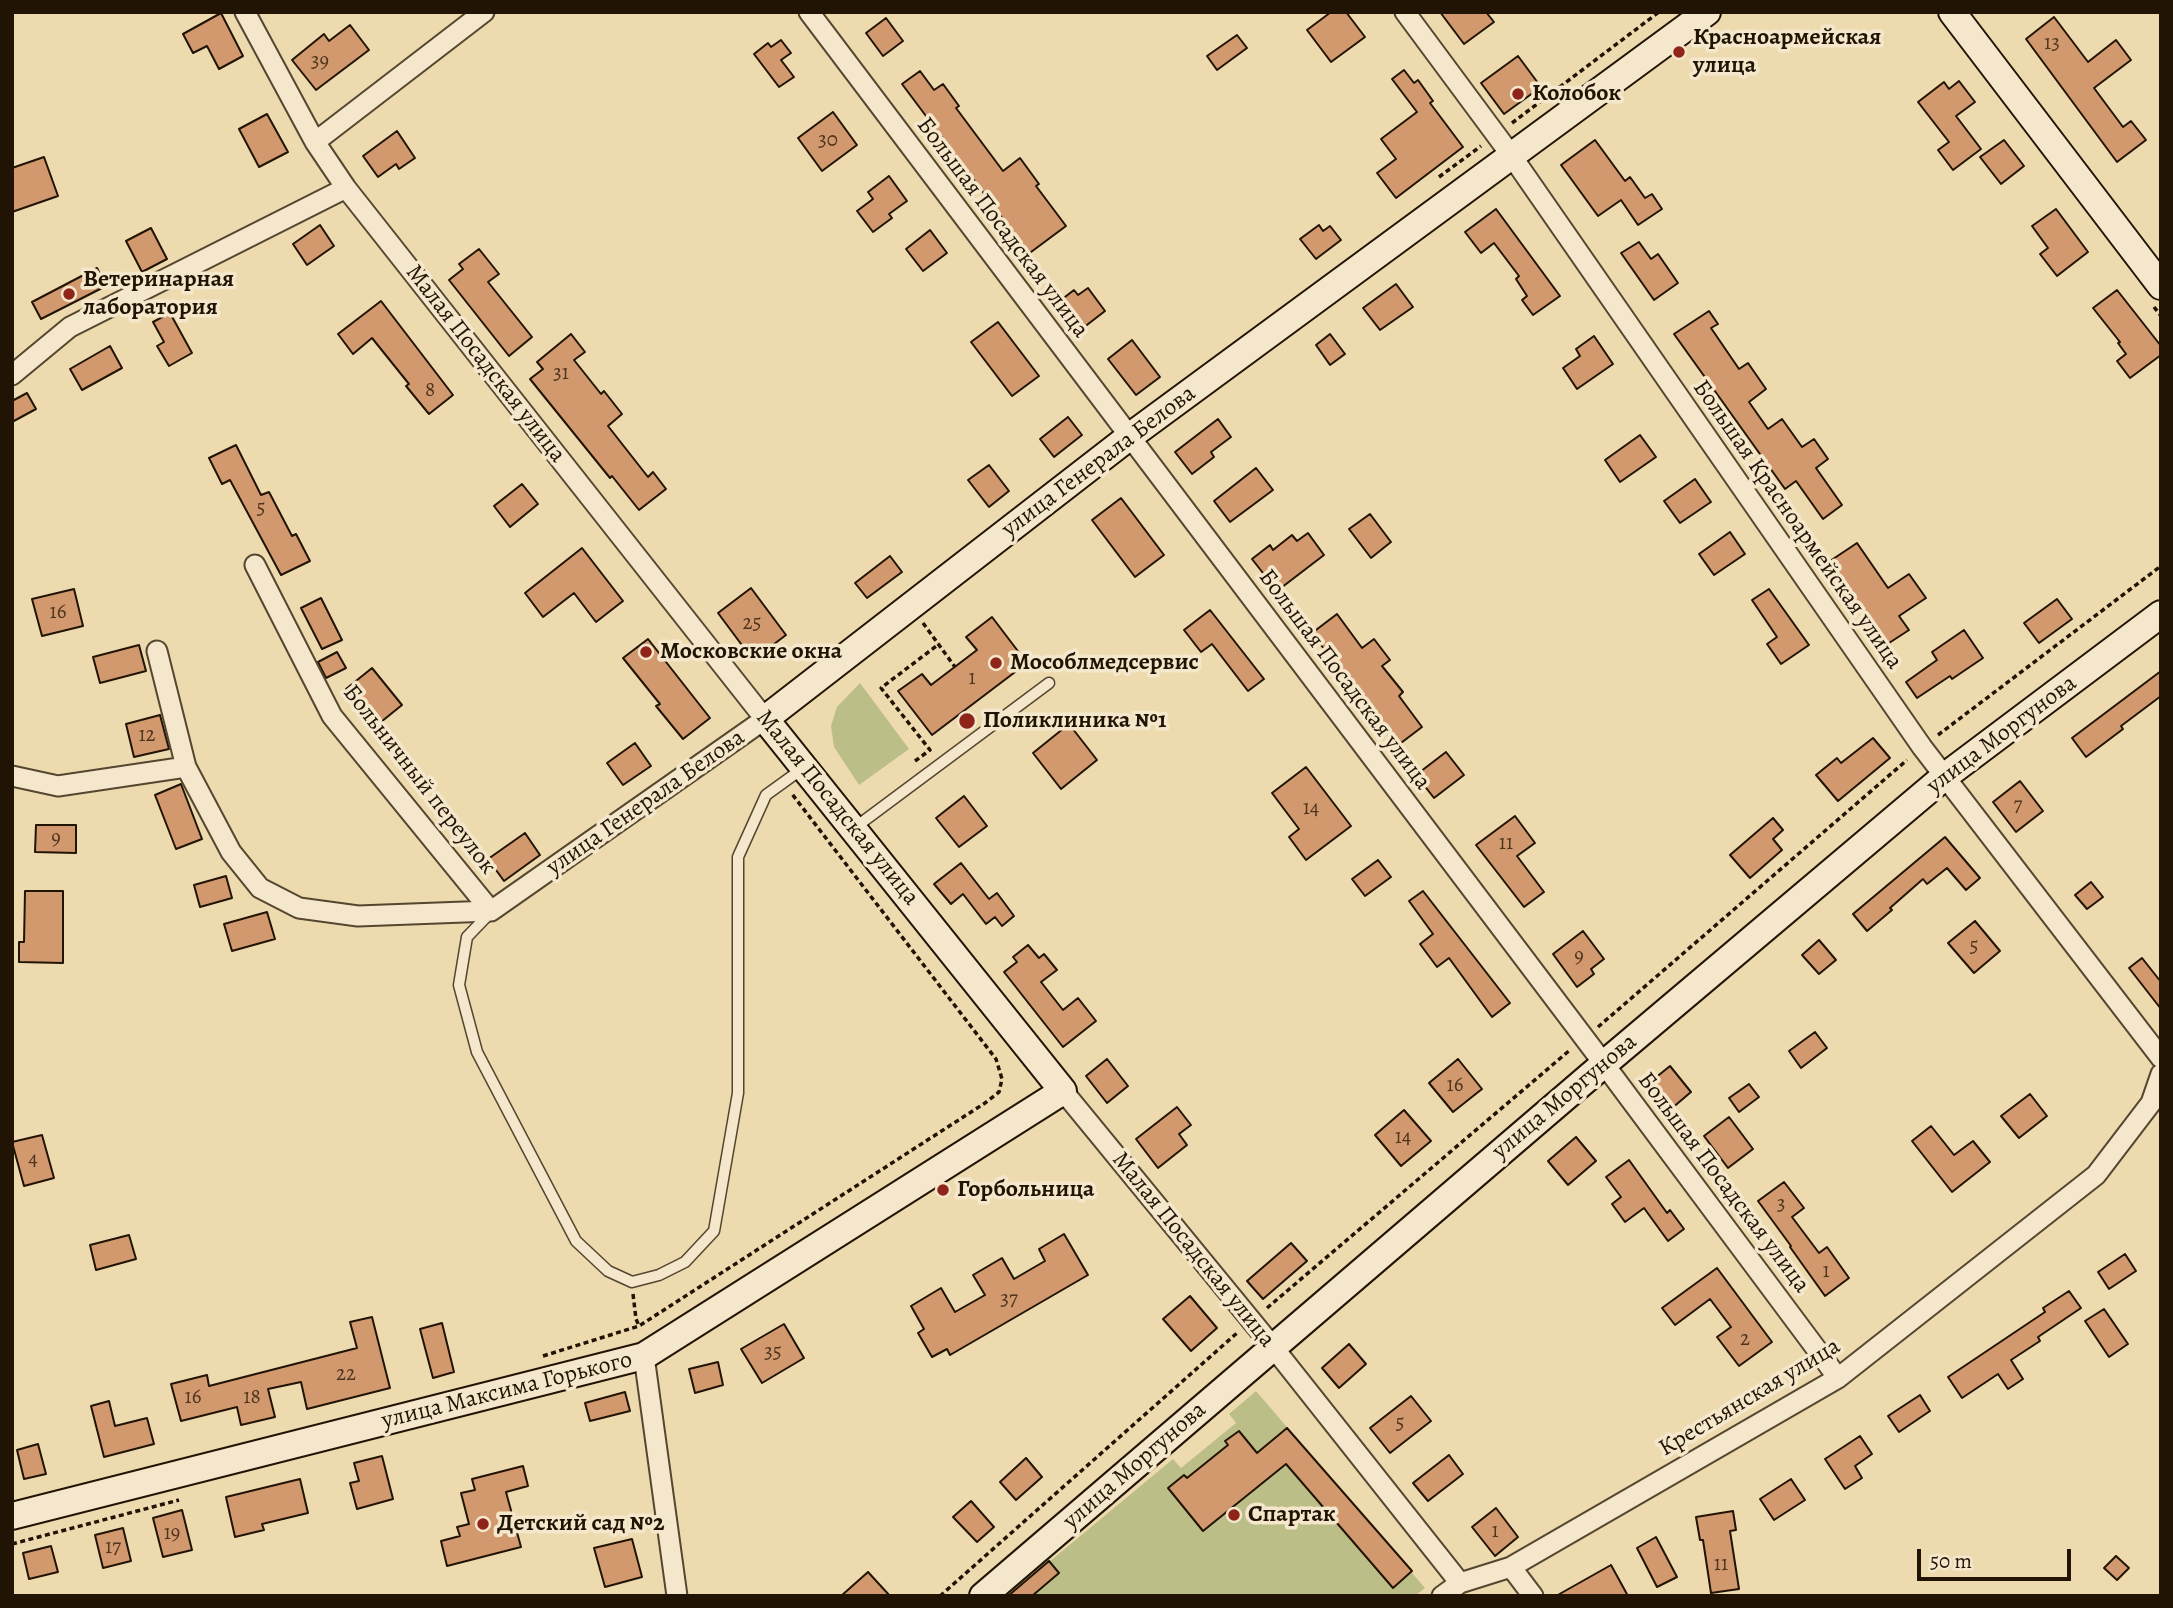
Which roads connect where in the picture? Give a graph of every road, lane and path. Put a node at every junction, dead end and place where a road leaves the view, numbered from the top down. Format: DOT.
graph roads {
  1 [pos="245,12"];
  2 [pos="484,12"];
  3 [pos="809,12"];
  4 [pos="1405,12"];
  5 [pos="1952,12"];
  6 [pos="1703,13"];
  7 [pos="314,142"];
  8 [pos="1511,155"];
  9 [pos="346,188"];
  10 [pos="2161,286"];
  11 [pos="12,375"];
  12 [pos="1129,437"];
  13 [pos="256,565"];
  14 [pos="2161,566"];
  15 [pos="2161,614"];
  16 [pos="939,644"];
  17 [pos="157,651"];
  18 [pos="1049,683"];
  19 [pos="765,719"];
  20 [pos="1922,747"];
  21 [pos="908,766"];
  22 [pos="186,767"];
  23 [pos="804,767"];
  24 [pos="12,776"];
  25 [pos="1944,777"];
  26 [pos="853,829"];
  27 [pos="491,911"];
  28 [pos="1584,1038"];
  29 [pos="2161,1058"];
  30 [pos="1604,1063"];
  31 [pos="2161,1074"];
  32 [pos="1063,1091"];
  33 [pos="632,1282"];
  34 [pos="1252,1321"];
  35 [pos="639,1326"];
  36 [pos="1273,1347"];
  37 [pos="645,1356"];
  38 [pos="1838,1378"];
  39 [pos="185,1498"];
  40 [pos="12,1516"];
  41 [pos="12,1544"];
  42 [pos="1511,1567"];
  43 [pos="1460,1583"];
  44 [pos="677,1596"];
  45 [pos="940,1596"];
  46 [pos="983,1596"];
  47 [pos="1443,1596"];
  48 [pos="1533,1596"];
  1 -- 7 [label="street, Малая Посадская улица"];
  2 -- 7 [label="street"];
  3 -- 12 [label="street, Большая Посадская улица"];
  4 -- 8 [label="street, Большая Красноармейская улица"];
  5 -- 10 [label="main road"];
  6 -- 8 [label="main road, улица Генерала Белова"];
  7 -- 9 [label="street, Малая Посадская улица"];
  8 -- 12 [label="main road, улица Генерала Белова"];
  8 -- 20 [label="street, Большая Красноармейская улица"];
  9 -- 11 [label="street"];
  9 -- 19 [label="street, Малая Посадская улица"];
  12 -- 19 [label="main road, улица Генерала Белова"];
  12 -- 28 [label="street, Большая Посадская улица"];
  13 -- 27 [label="street, Больничный переулок"];
  14 -- 20 [label="path"];
  15 -- 25 [label="main road, улица Моргунова"];
  16 -- 21 [label="path"];
  17 -- 22 [label="street"];
  18 -- 26 [label="lane"];
  19 -- 23 [label="main road, Малая Посадская улица"];
  19 -- 27 [label="street, улица Генерала Белова"];
  20 -- 25 [label="street, Большая Красноармейская улица"];
  20 -- 28 [label="path"];
  22 -- 24 [label="street"];
  22 -- 27 [label="street"];
  23 -- 26 [label="main road, Малая Посадская улица"];
  23 -- 33 [label="lane"];
  25 -- 29 [label="street, Большая Красноармейская улица"];
  25 -- 30 [label="main road, улица Моргунова"];
  26 -- 32 [label="main road, Малая Посадская улица"];
  27 -- 33 [label="lane"];
  28 -- 30 [label="street, Большая Посадская улица"];
  28 -- 34 [label="path"];
  30 -- 36 [label="main road, улица Моргунова"];
  30 -- 38 [label="street, Большая Посадская улица"];
  31 -- 38 [label="street, Крестьянская улица"];
  32 -- 34 [label="street, Малая Посадская улица"];
  32 -- 37 [label="main road, улица Максима Горького"];
  33 -- 35 [label="path"];
  34 -- 36 [label="street, Малая Посадская улица"];
  34 -- 45 [label="path"];
  36 -- 43 [label="street, Малая Посадская улица"];
  36 -- 46 [label="main road, улица Моргунова"];
  37 -- 40 [label="main road, улица Максима Горького"];
  37 -- 44 [label="street"];
  38 -- 42 [label="street, Крестьянская улица"];
  39 -- 41 [label="path"];
  42 -- 43 [label="street, Крестьянская улица"];
  42 -- 48 [label="street"];
  43 -- 47 [label="street, Крестьянская улица"];
}
